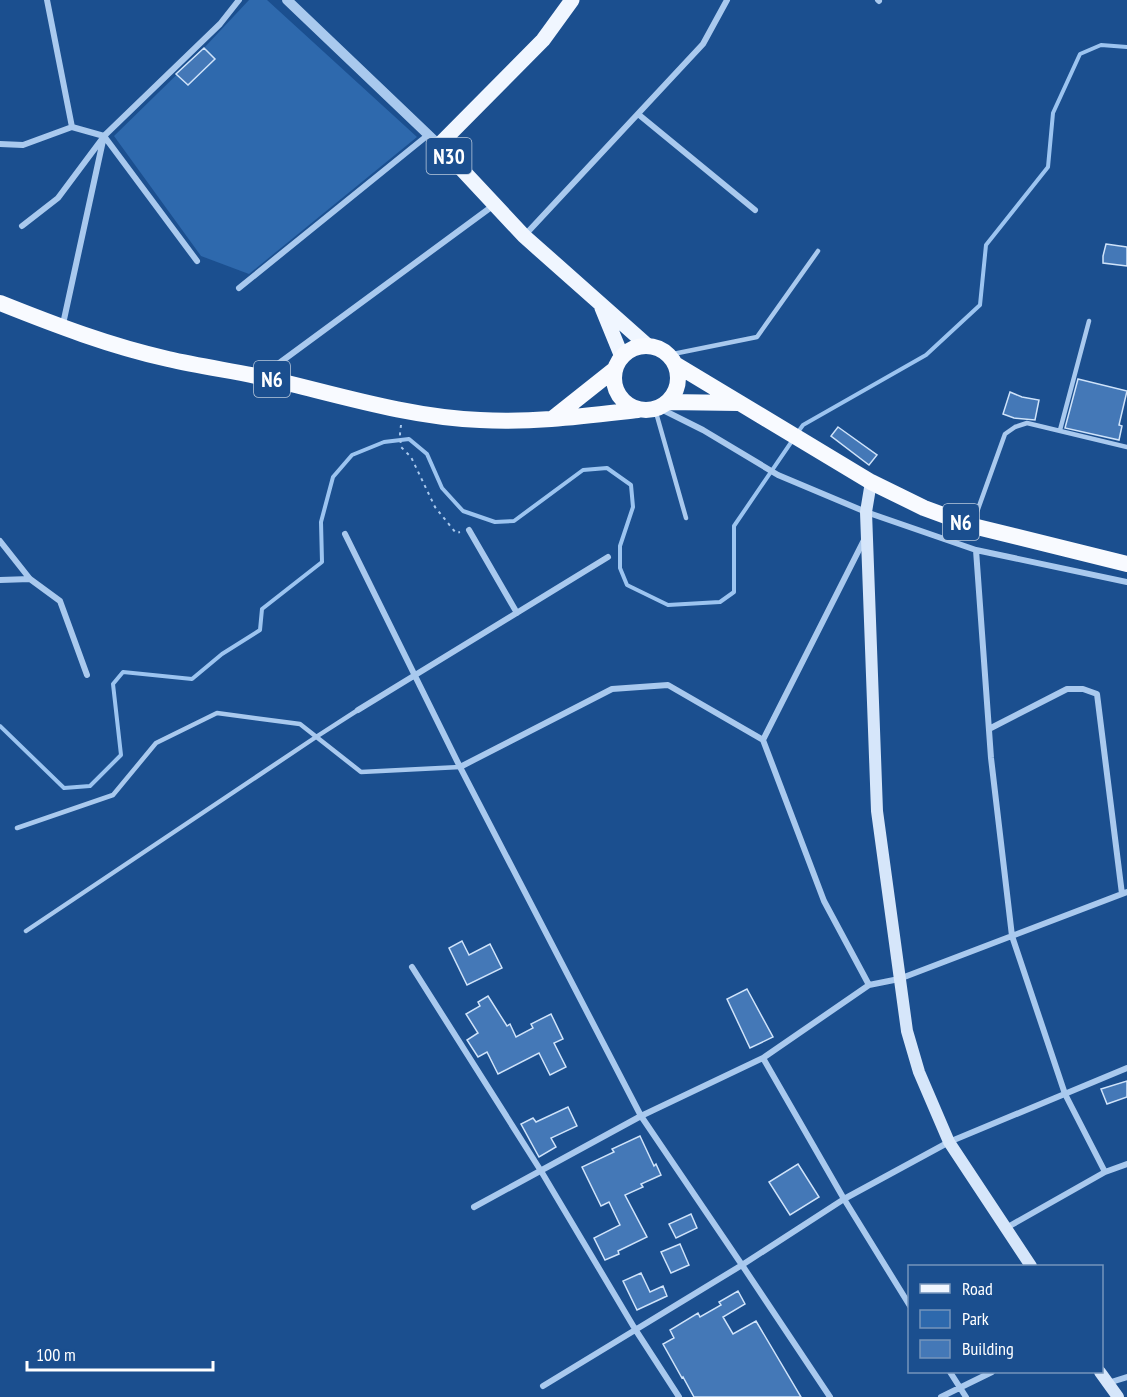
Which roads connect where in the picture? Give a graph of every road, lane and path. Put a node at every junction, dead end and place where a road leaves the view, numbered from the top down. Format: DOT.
graph roads {
  1 [pos="47,0"];
  2 [pos="239,0"];
  3 [pos="287,0"];
  4 [pos="572,0"];
  5 [pos="727,0"];
  6 [pos="638,114"];
  7 [pos="72,127"];
  8 [pos="104,136"];
  9 [pos="433,140"];
  10 [pos="0,144"];
  11 [pos="495,204"];
  12 [pos="755,210"];
  13 [pos="22,226"];
  14 [pos="524,236"];
  15 [pos="818,251"];
  16 [pos="197,261"];
  17 [pos="239,288"];
  18 [pos="0,303"];
  19 [pos="601,305"];
  20 [pos="1089,321"];
  21 [pos="62,328"];
  22 [pos="648,346"];
  23 [pos="672,360"];
  24 [pos="619,363"];
  25 [pos="261,377"];
  26 [pos="741,403"];
  27 [pos="655,407"];
  28 [pos="551,419"];
  29 [pos="1060,430"];
  30 [pos="400,434"];
  31 [pos="1127,447"];
  32 [pos="871,482"];
  33 [pos="866,512"];
  34 [pos="686,518"];
  35 [pos="973,526"];
  36 [pos="469,530"];
  37 [pos="345,534"];
  38 [pos="867,534"];
  39 [pos="0,541"];
  40 [pos="976,550"];
  41 [pos="608,557"];
  42 [pos="1127,564"];
  43 [pos="30,579"];
  44 [pos="0,580"];
  45 [pos="1127,582"];
  46 [pos="517,613"];
  47 [pos="87,675"];
  48 [pos="415,675"];
  49 [pos="358,710"];
  50 [pos="989,729"];
  51 [pos="316,737"];
  52 [pos="763,740"];
  53 [pos="460,767"];
  54 [pos="17,828"];
  55 [pos="1124,893"];
  56 [pos="26,931"];
  57 [pos="1012,936"];
  58 [pos="412,967"];
  59 [pos="899,979"];
  60 [pos="868,985"];
  61 [pos="763,1058"];
  62 [pos="1127,1068"];
  63 [pos="1065,1094"];
  64 [pos="641,1116"];
  65 [pos="949,1142"];
  66 [pos="1127,1164"];
  67 [pos="541,1170"];
  68 [pos="1105,1172"];
  69 [pos="844,1199"];
  70 [pos="474,1207"];
  71 [pos="1006,1228"];
  72 [pos="742,1265"];
  73 [pos="1030,1265"];
  74 [pos="908,1304"];
  75 [pos="635,1329"];
  76 [pos="951,1373"];
  77 [pos="988,1373"];
  78 [pos="1101,1373"];
  79 [pos="1127,1377"];
  80 [pos="1108,1383"];
  81 [pos="543,1386"];
  82 [pos="960,1388"];
  83 [pos="679,1397"];
  84 [pos="830,1397"];
  85 [pos="941,1397"];
  86 [pos="966,1397"];
  87 [pos="1118,1397"];
  1 -- 7 [label="street"];
  2 -- 8 [label="street"];
  3 -- 9 [label="street"];
  4 -- 9 [label="main road, N30"];
  5 -- 6 [label="street"];
  6 -- 12 [label="street"];
  6 -- 14 [label="street"];
  7 -- 8 [label="street"];
  7 -- 10 [label="street"];
  8 -- 13 [label="street"];
  8 -- 16 [label="street"];
  8 -- 21 [label="street"];
  9 -- 11 [label="main road, N30"];
  9 -- 17 [label="street"];
  11 -- 14 [label="main road, N30"];
  11 -- 25 [label="street"];
  14 -- 19 [label="main road, N30"];
  15 -- 23 [label="lane"];
  18 -- 21 [label="highway, N6"];
  19 -- 22 [label="main road, N30"];
  19 -- 24 [label="main road, N30"];
  20 -- 29 [label="lane"];
  21 -- 25 [label="highway, N6"];
  22 -- 23 [label="highway, N6"];
  22 -- 24 [label="highway"];
  23 -- 26 [label="highway, N6"];
  23 -- 27 [label="highway"];
  24 -- 27 [label="highway"];
  24 -- 28 [label="highway"];
  25 -- 28 [label="highway, N6"];
  26 -- 27 [label="highway, N6"];
  26 -- 32 [label="highway, N6"];
  27 -- 28 [label="highway, N6"];
  27 -- 33 [label="street"];
  27 -- 34 [label="lane"];
  29 -- 31 [label="lane"];
  29 -- 35 [label="lane"];
  30 -- 36 [label="path"];
  32 -- 33 [label="main road"];
  32 -- 35 [label="highway, N6"];
  33 -- 38 [label="main road"];
  33 -- 40 [label="street"];
  35 -- 42 [label="highway, N6"];
  36 -- 46 [label="street"];
  37 -- 48 [label="street"];
  38 -- 52 [label="street"];
  38 -- 59 [label="main road"];
  39 -- 43 [label="street"];
  40 -- 45 [label="street"];
  40 -- 50 [label="street"];
  41 -- 46 [label="street"];
  43 -- 44 [label="street"];
  43 -- 47 [label="street"];
  46 -- 48 [label="street"];
  48 -- 49 [label="street"];
  48 -- 53 [label="street"];
  49 -- 51 [label="lane"];
  50 -- 55 [label="street"];
  50 -- 57 [label="street"];
  51 -- 53 [label="lane"];
  51 -- 54 [label="lane"];
  51 -- 56 [label="lane"];
  52 -- 53 [label="street"];
  52 -- 60 [label="street"];
  53 -- 64 [label="street"];
  55 -- 57 [label="street"];
  57 -- 59 [label="street"];
  57 -- 63 [label="street"];
  58 -- 67 [label="street"];
  59 -- 60 [label="street"];
  59 -- 65 [label="main road"];
  60 -- 61 [label="street"];
  61 -- 64 [label="street"];
  61 -- 69 [label="street"];
  62 -- 63 [label="street"];
  63 -- 65 [label="street"];
  63 -- 68 [label="street"];
  64 -- 67 [label="street"];
  64 -- 72 [label="street"];
  65 -- 69 [label="street"];
  65 -- 71 [label="main road"];
  66 -- 68 [label="street"];
  67 -- 70 [label="street"];
  67 -- 75 [label="street"];
  68 -- 71 [label="street"];
  69 -- 72 [label="street"];
  69 -- 74 [label="street"];
  71 -- 73 [label="main road"];
  72 -- 75 [label="street"];
  72 -- 84 [label="street"];
  75 -- 81 [label="street"];
  75 -- 83 [label="street"];
  76 -- 82 [label="street"];
  77 -- 82 [label="street"];
  78 -- 80 [label="main road"];
  79 -- 80 [label="street"];
  80 -- 87 [label="main road"];
  82 -- 85 [label="street"];
  82 -- 86 [label="street"];
}
